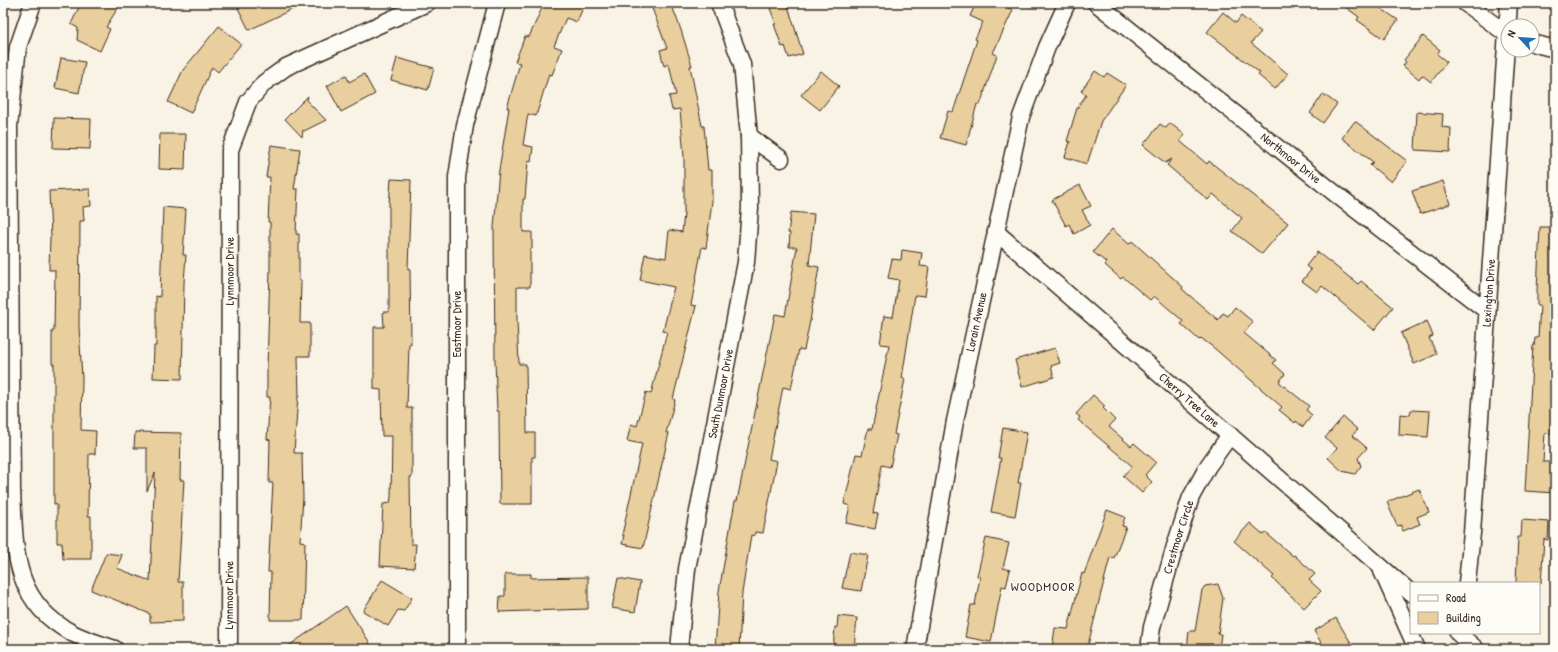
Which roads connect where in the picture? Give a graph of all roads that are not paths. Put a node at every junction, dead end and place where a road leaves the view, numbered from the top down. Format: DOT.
graph roads {
  1 [pos="33,3"];
  2 [pos="427,3"];
  3 [pos="497,3"];
  4 [pos="719,3"];
  5 [pos="1067,3"];
  6 [pos="1096,3"];
  7 [pos="1465,3"];
  8 [pos="1509,3"];
  9 [pos="1508,18"];
  10 [pos="1500,30"];
  11 [pos="1540,44"];
  12 [pos="1555,49"];
  13 [pos="1505,58"];
  14 [pos="749,136"];
  15 [pos="781,159"];
  16 [pos="996,232"];
  17 [pos="1487,311"];
  18 [pos="1230,435"];
  19 [pos="1381,568"];
  20 [pos="1467,582"];
  21 [pos="1410,592"];
  22 [pos="1410,633"];
  23 [pos="1410,634"];
  24 [pos="1460,638"];
  25 [pos="115,649"];
  26 [pos="230,649"];
  27 [pos="457,649"];
  28 [pos="680,649"];
  29 [pos="915,649"];
  30 [pos="1149,649"];
  31 [pos="1417,649"];
  32 [pos="1476,649"];
  1 -- 25 [label="street"];
  2 -- 26 [label="street, Lynnmoor Drive"];
  3 -- 27 [label="street, Eastmoor Drive"];
  4 -- 14 [label="street, South Dunmoor Drive"];
  5 -- 16 [label="street, Lorain Avenue"];
  6 -- 17 [label="street, Northmoor Drive"];
  7 -- 10 [label="street"];
  8 -- 9 [label="street, Lexington Drive"];
  11 -- 12 [label="street"];
  13 -- 17 [label="street, Lexington Drive"];
  14 -- 15 [label="street"];
  14 -- 28 [label="street, South Dunmoor Drive"];
  16 -- 18 [label="street, Cherry Tree Lane"];
  16 -- 29 [label="street, Lorain Avenue"];
  17 -- 20 [label="street, Lexington Drive"];
  18 -- 19 [label="street, Cherry Tree Lane"];
  18 -- 30 [label="street, Crestmoor Circle"];
  19 -- 21 [label="street, Cherry Tree Lane"];
  19 -- 22 [label="street, Cherry Tree Lane"];
  23 -- 31 [label="street, Cherry Tree Lane"];
  24 -- 32 [label="street"];
}
